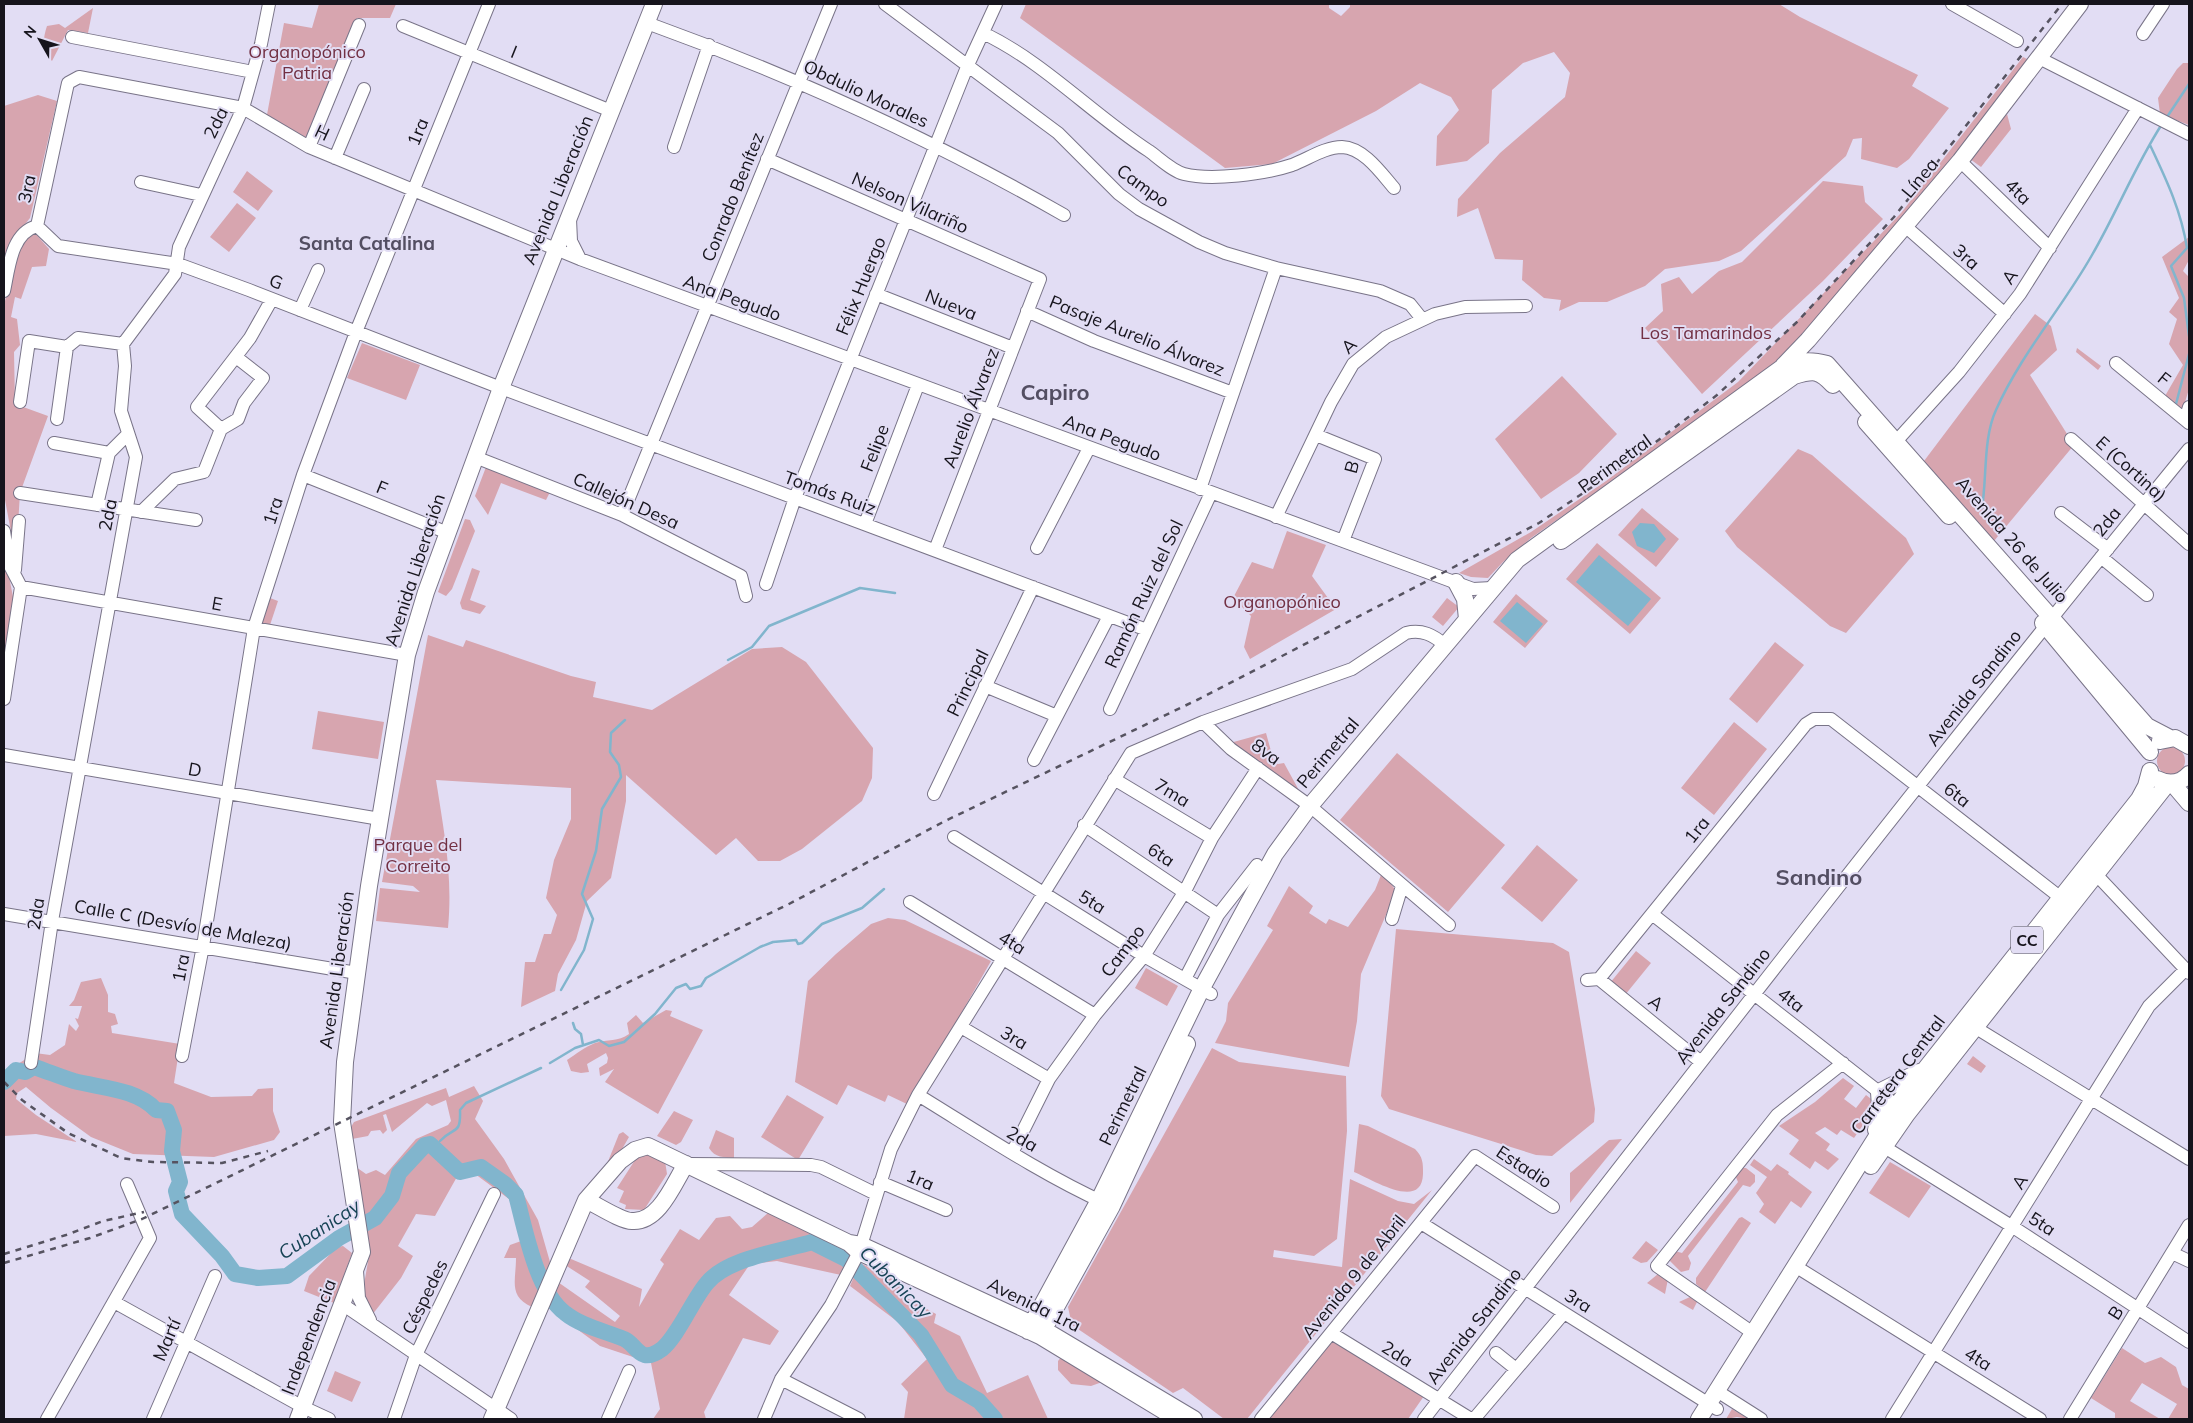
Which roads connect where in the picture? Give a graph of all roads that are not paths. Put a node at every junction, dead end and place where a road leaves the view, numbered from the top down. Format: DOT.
graph roads {
  1 [pos="269,4"];
  2 [pos="489,4"];
  3 [pos="654,4"];
  4 [pos="831,4"];
  5 [pos="884,4"];
  6 [pos="996,4"];
  7 [pos="1952,4"];
  8 [pos="2080,4"];
  9 [pos="2164,4"];
  10 [pos="647,23"];
  11 [pos="359,25"];
  12 [pos="403,26"];
  13 [pos="983,33"];
  14 [pos="2143,34"];
  15 [pos="72,37"];
  16 [pos="2017,41"];
  17 [pos="709,45"];
  18 [pos="469,53"];
  19 [pos="2039,58"];
  20 [pos="967,67"];
  21 [pos="253,72"];
  22 [pos="798,82"];
  23 [pos="68,83"];
  24 [pos="364,89"];
  25 [pos="243,108"];
  26 [pos="2138,108"];
  27 [pos="611,111"];
  28 [pos="2189,134"];
  29 [pos="309,146"];
  30 [pos="936,146"];
  31 [pos="674,147"];
  32 [pos="334,158"];
  33 [pos="767,159"];
  34 [pos="1960,161"];
  35 [pos="142,182"];
  36 [pos="1394,188"];
  37 [pos="413,191"];
  38 [pos="201,195"];
  39 [pos="1064,215"];
  40 [pos="570,216"];
  41 [pos="906,220"];
  42 [pos="37,226"];
  43 [pos="1905,226"];
  44 [pos="2050,248"];
  45 [pos="556,250"];
  46 [pos="580,259"];
  47 [pos="178,264"];
  48 [pos="1276,268"];
  49 [pos="318,270"];
  50 [pos="1040,279"];
  51 [pos="4,291"];
  52 [pos="876,294"];
  53 [pos="272,299"];
  54 [pos="1526,306"];
  55 [pos="707,307"];
  56 [pos="300,310"];
  57 [pos="1027,311"];
  58 [pos="2005,314"];
  59 [pos="1422,319"];
  60 [pos="356,332"];
  61 [pos="123,344"];
  62 [pos="67,347"];
  63 [pos="1013,348"];
  64 [pos="236,357"];
  65 [pos="850,360"];
  66 [pos="1808,363"];
  67 [pos="2116,363"];
  68 [pos="918,385"];
  69 [pos="501,388"];
  70 [pos="1233,393"];
  71 [pos="20,402"];
  72 [pos="2189,407"];
  73 [pos="989,411"];
  74 [pos="57,419"];
  75 [pos="2187,421"];
  76 [pos="221,429"];
  77 [pos="128,434"];
  78 [pos="1316,435"];
  79 [pos="2071,439"];
  80 [pos="54,443"];
  81 [pos="650,444"];
  82 [pos="1893,444"];
  83 [pos="1089,448"];
  84 [pos="2189,449"];
  85 [pos="109,453"];
  86 [pos="476,457"];
  87 [pos="302,475"];
  88 [pos="1205,491"];
  89 [pos="20,493"];
  90 [pos="795,498"];
  91 [pos="2144,504"];
  92 [pos="97,505"];
  93 [pos="128,510"];
  94 [pos="141,512"];
  95 [pos="2061,513"];
  96 [pos="622,515"];
  97 [pos="1276,517"];
  98 [pos="19,520"];
  99 [pos="196,520"];
  100 [pos="865,524"];
  101 [pos="4,531"];
  102 [pos="448,533"];
  103 [pos="1343,541"];
  104 [pos="2189,544"];
  105 [pos="1037,548"];
  106 [pos="934,550"];
  107 [pos="2104,553"];
  108 [pos="15,575"];
  109 [pos="1513,581"];
  110 [pos="1456,582"];
  111 [pos="766,584"];
  112 [pos="21,587"];
  113 [pos="1033,587"];
  114 [pos="1492,588"];
  115 [pos="1477,595"];
  116 [pos="2146,595"];
  117 [pos="746,596"];
  118 [pos="108,602"];
  119 [pos="1109,616"];
  120 [pos="1474,619"];
  121 [pos="2049,621"];
  122 [pos="254,628"];
  123 [pos="1147,630"];
  124 [pos="1445,645"];
  125 [pos="407,655"];
  126 [pos="985,686"];
  127 [pos="4,699"];
  128 [pos="1110,709"];
  129 [pos="1057,716"];
  130 [pos="1216,717"];
  131 [pos="1831,719"];
  132 [pos="1203,722"];
  133 [pos="2189,727"];
  134 [pos="1218,736"];
  135 [pos="2172,738"];
  136 [pos="2189,746"];
  137 [pos="2150,752"];
  138 [pos="4,755"];
  139 [pos="1034,760"];
  140 [pos="79,768"];
  141 [pos="1258,768"];
  142 [pos="2150,771"];
  143 [pos="2189,774"];
  144 [pos="1114,779"];
  145 [pos="2170,783"];
  146 [pos="1918,787"];
  147 [pos="227,793"];
  148 [pos="934,794"];
  149 [pos="2189,803"];
  150 [pos="1313,810"];
  151 [pos="380,819"];
  152 [pos="1084,826"];
  153 [pos="954,837"];
  154 [pos="1212,838"];
  155 [pos="1257,865"];
  156 [pos="2091,869"];
  157 [pos="1402,886"];
  158 [pos="1044,892"];
  159 [pos="1185,892"];
  160 [pos="2061,898"];
  161 [pos="910,902"];
  162 [pos="4,914"];
  163 [pos="1652,914"];
  164 [pos="1218,916"];
  165 [pos="1392,919"];
  166 [pos="52,921"];
  167 [pos="1449,925"];
  168 [pos="203,946"];
  169 [pos="1144,956"];
  170 [pos="1002,957"];
  171 [pos="2014,967"];
  172 [pos="2188,971"];
  173 [pos="357,973"];
  174 [pos="1185,979"];
  175 [pos="1593,980"];
  176 [pos="1206,991"];
  177 [pos="1754,994"];
  178 [pos="1096,1016"];
  179 [pos="1970,1024"];
  180 [pos="961,1027"];
  181 [pos="182,1056"];
  182 [pos="1701,1062"];
  183 [pos="31,1063"];
  184 [pos="1843,1063"];
  185 [pos="1926,1068"];
  186 [pos="1049,1079"];
  187 [pos="1879,1092"];
  188 [pos="918,1095"];
  189 [pos="2092,1099"];
  190 [pos="1901,1110"];
  191 [pos="1878,1143"];
  192 [pos="1012,1153"];
  193 [pos="1475,1156"];
  194 [pos="2189,1160"];
  195 [pos="686,1164"];
  196 [pos="880,1182"];
  197 [pos="127,1184"];
  198 [pos="494,1194"];
  199 [pos="876,1194"];
  200 [pos="586,1200"];
  201 [pos="1105,1203"];
  202 [pos="1553,1207"];
  203 [pos="946,1210"];
  204 [pos="1421,1223"];
  205 [pos="2189,1225"];
  206 [pos="2013,1226"];
  207 [pos="856,1249"];
  208 [pos="2172,1253"];
  209 [pos="2189,1261"];
  210 [pos="1800,1268"];
  211 [pos="358,1269"];
  212 [pos="215,1276"];
  213 [pos="1525,1288"];
  214 [pos="114,1302"];
  215 [pos="342,1304"];
  216 [pos="2139,1308"];
  217 [pos="1564,1313"];
  218 [pos="371,1322"];
  219 [pos="1039,1324"];
  220 [pos="1331,1333"];
  221 [pos="1753,1333"];
  222 [pos="185,1341"];
  223 [pos="2189,1342"];
  224 [pos="1933,1352"];
  225 [pos="1496,1353"];
  226 [pos="416,1355"];
  227 [pos="1516,1369"];
  228 [pos="628,1371"];
  229 [pos="781,1379"];
  230 [pos="1439,1400"];
  231 [pos="1716,1404"];
  232 [pos="300,1413"];
  233 [pos="494,1414"];
  234 [pos="47,1419"];
  235 [pos="153,1419"];
  236 [pos="329,1419"];
  237 [pos="394,1419"];
  238 [pos="511,1419"];
  239 [pos="608,1419"];
  240 [pos="764,1419"];
  241 [pos="859,1419"];
  242 [pos="1178,1419"];
  243 [pos="1194,1419"];
  244 [pos="1261,1419"];
  245 [pos="1424,1419"];
  246 [pos="1472,1419"];
  247 [pos="1699,1419"];
  248 [pos="1762,1419"];
  249 [pos="1892,1419"];
  250 [pos="2040,1419"];
  251 [pos="2070,1419"];
  1 -- 21 [label="street, 2da"];
  2 -- 18 [label="street, 1ra"];
  3 -- 10 [label="main road, Avenida Liberación"];
  4 -- 22 [label="street, Conrado Benítez"];
  5 -- 20 [label="street, Campo"];
  6 -- 13 [label="street, Félix Huergo"];
  7 -- 16 [label="street"];
  8 -- 19 [label="main road, Línea"];
  9 -- 14 [label="street"];
  10 -- 17 [label="street, Obdulio Morales"];
  10 -- 27 [label="main road, Avenida Liberación"];
  11 -- 29 [label="street"];
  12 -- 18 [label="street, I"];
  13 -- 20 [label="street, Félix Huergo"];
  13 -- 36 [label="street"];
  15 -- 21 [label="street"];
  17 -- 22 [label="street, Obdulio Morales"];
  17 -- 31 [label="street"];
  18 -- 27 [label="street, I"];
  18 -- 37 [label="street, 1ra"];
  19 -- 26 [label="street"];
  19 -- 34 [label="main road, Línea"];
  20 -- 30 [label="street, Félix Huergo"];
  20 -- 48 [label="street, Campo"];
  21 -- 25 [label="street, 2da"];
  22 -- 30 [label="street, Obdulio Morales"];
  22 -- 33 [label="street, Conrado Benítez"];
  23 -- 25 [label="street, H"];
  23 -- 42 [label="street, 3ra"];
  24 -- 32 [label="street"];
  25 -- 29 [label="street, H"];
  25 -- 38 [label="street, 2da"];
  26 -- 28 [label="street"];
  26 -- 44 [label="street, A"];
  27 -- 40 [label="main road, Avenida Liberación"];
  29 -- 32 [label="street, H"];
  30 -- 39 [label="street, Obdulio Morales"];
  30 -- 41 [label="street, Félix Huergo"];
  32 -- 37 [label="street, H"];
  33 -- 41 [label="street, Nelson Vilariño"];
  33 -- 55 [label="street, Conrado Benítez"];
  34 -- 43 [label="main road, Línea"];
  34 -- 44 [label="street, 4ta"];
  35 -- 38 [label="street"];
  37 -- 45 [label="street, H"];
  37 -- 60 [label="street, 1ra"];
  38 -- 47 [label="street, 2da"];
  40 -- 45 [label="main road, Avenida Liberación"];
  40 -- 46 [label="street"];
  41 -- 50 [label="street, Nelson Vilariño"];
  41 -- 52 [label="street, Félix Huergo"];
  42 -- 47 [label="street, G"];
  42 -- 51 [label="street, 3ra"];
  43 -- 58 [label="street, 3ra"];
  43 -- 66 [label="main road, Línea"];
  44 -- 58 [label="street, A"];
  45 -- 46 [label="street, Ana Pegudo"];
  45 -- 69 [label="main road, Avenida Liberación"];
  46 -- 55 [label="street, Ana Pegudo"];
  47 -- 53 [label="street, G"];
  47 -- 61 [label="street, 2da"];
  48 -- 59 [label="street, Campo"];
  48 -- 70 [label="street, Ramón Ruiz del Sol"];
  49 -- 56 [label="street"];
  50 -- 57 [label="street, Aurelio Álvarez"];
  52 -- 63 [label="street, Nueva"];
  52 -- 65 [label="street, Félix Huergo"];
  53 -- 56 [label="street, G"];
  53 -- 64 [label="street"];
  54 -- 59 [label="street, A"];
  55 -- 65 [label="street, Ana Pegudo"];
  55 -- 81 [label="street, Conrado Benítez"];
  56 -- 60 [label="street, G"];
  57 -- 63 [label="street, Aurelio Álvarez"];
  57 -- 70 [label="street, Pasaje Aurelio Álvarez"];
  58 -- 82 [label="street, A"];
  59 -- 78 [label="street, A"];
  60 -- 69 [label="street, G"];
  60 -- 87 [label="street, 1ra"];
  61 -- 62 [label="street"];
  61 -- 77 [label="street, 2da"];
  62 -- 71 [label="street"];
  62 -- 74 [label="street"];
  63 -- 73 [label="street, Aurelio Álvarez"];
  64 -- 76 [label="street"];
  64 -- 76 [label="street"];
  65 -- 68 [label="street, Ana Pegudo"];
  65 -- 90 [label="street, Félix Huergo"];
  66 -- 82 [label="main road, Avenida 26 de Julio"];
  66 -- 109 [label="main road, Perimetral"];
  66 -- 114 [label="main road, Perimetral"];
  67 -- 75 [label="street, F"];
  68 -- 73 [label="street, Ana Pegudo"];
  68 -- 100 [label="street, Felipe"];
  69 -- 81 [label="street, Tomás Ruiz"];
  69 -- 86 [label="main road, Avenida Liberación"];
  70 -- 88 [label="street, Ramón Ruiz del Sol"];
  72 -- 75 [label="street"];
  73 -- 83 [label="street, Ana Pegudo"];
  73 -- 106 [label="street, Aurelio Álvarez"];
  76 -- 94 [label="street"];
  77 -- 85 [label="street"];
  77 -- 93 [label="street, 2da"];
  78 -- 97 [label="street, A"];
  78 -- 103 [label="street, B"];
  79 -- 91 [label="street, E (Cortina)"];
  80 -- 85 [label="street"];
  81 -- 90 [label="street, Tomás Ruiz"];
  81 -- 96 [label="street, Conrado Benítez"];
  82 -- 121 [label="main road, Avenida 26 de Julio"];
  83 -- 88 [label="street, Ana Pegudo"];
  83 -- 105 [label="street"];
  84 -- 91 [label="street, 2da"];
  85 -- 92 [label="street"];
  86 -- 96 [label="street, Callejón Desa"];
  86 -- 102 [label="main road, Avenida Liberación"];
  87 -- 102 [label="street, F"];
  87 -- 122 [label="street, 1ra"];
  88 -- 97 [label="street, Ana Pegudo"];
  88 -- 123 [label="street, Ramón Ruiz del Sol"];
  89 -- 92 [label="street"];
  90 -- 100 [label="street, Tomás Ruiz"];
  90 -- 111 [label="street, Félix Huergo"];
  91 -- 104 [label="street, E (Cortina)"];
  91 -- 107 [label="street, 2da"];
  92 -- 93 [label="street"];
  93 -- 94 [label="street"];
  93 -- 118 [label="street, 2da"];
  94 -- 99 [label="street"];
  95 -- 107 [label="street"];
  96 -- 117 [label="street, Callejón Desa"];
  97 -- 103 [label="street, Ana Pegudo"];
  98 -- 108 [label="street"];
  100 -- 106 [label="street, Tomás Ruiz"];
  101 -- 108 [label="street"];
  102 -- 125 [label="main road, Avenida Liberación"];
  103 -- 110 [label="street, Ana Pegudo"];
  106 -- 113 [label="street, Tomás Ruiz"];
  107 -- 116 [label="street"];
  107 -- 121 [label="street, 2da"];
  108 -- 112 [label="street"];
  109 -- 114 [label="main road"];
  109 -- 120 [label="main road, Perimetral"];
  110 -- 115 [label="street, Ana Pegudo"];
  110 -- 120 [label="main road"];
  112 -- 118 [label="street, E"];
  112 -- 127 [label="street"];
  113 -- 119 [label="street, Tomás Ruiz"];
  113 -- 126 [label="street, Principal"];
  114 -- 115 [label="main road, Perimetral"];
  115 -- 120 [label="main road, Perimetral"];
  118 -- 122 [label="street, E"];
  118 -- 140 [label="street, 2da"];
  119 -- 123 [label="street, Tomás Ruiz"];
  119 -- 129 [label="street"];
  120 -- 124 [label="main road, Perimetral"];
  120 -- 150 [label="main road, Perimetral"];
  121 -- 135 [label="main road, Avenida 26 de Julio"];
  121 -- 137 [label="main road, Avenida 26 de Julio"];
  121 -- 146 [label="street, Avenida Sandino"];
  122 -- 125 [label="street, E"];
  122 -- 147 [label="street, 1ra"];
  123 -- 128 [label="street, Ramón Ruiz del Sol"];
  124 -- 130 [label="street"];
  124 -- 150 [label="main road, Perimetral"];
  125 -- 151 [label="main road, Avenida Liberación"];
  126 -- 129 [label="street"];
  126 -- 148 [label="street, Principal"];
  129 -- 139 [label="street"];
  130 -- 132 [label="street"];
  130 -- 134 [label="street"];
  131 -- 146 [label="street, 6ta"];
  131 -- 163 [label="street, 1ra"];
  132 -- 134 [label="street, 8va"];
  132 -- 144 [label="street"];
  133 -- 135 [label="main road"];
  134 -- 141 [label="street, 8va"];
  135 -- 136 [label="main road, Avenida 26 de Julio"];
  135 -- 137 [label="main road"];
  137 -- 142 [label="main road, CC"];
  138 -- 140 [label="street, D"];
  140 -- 147 [label="street, D"];
  140 -- 166 [label="street, 2da"];
  141 -- 150 [label="street, 8va"];
  141 -- 154 [label="street, Campo"];
  142 -- 145 [label="main road"];
  142 -- 156 [label="main road, Carretera Central / CC"];
  143 -- 145 [label="main road, CC"];
  144 -- 152 [label="street"];
  144 -- 154 [label="street, 7ma"];
  145 -- 149 [label="main road"];
  145 -- 156 [label="main road, Carretera Central / CC"];
  146 -- 160 [label="street, 6ta"];
  146 -- 177 [label="street, Avenida Sandino"];
  147 -- 151 [label="street, D"];
  147 -- 168 [label="street, 1ra"];
  150 -- 157 [label="street, 8va"];
  150 -- 176 [label="main road, Perimetral"];
  151 -- 173 [label="main road, Avenida Liberación"];
  152 -- 158 [label="street"];
  152 -- 159 [label="street, 6ta"];
  153 -- 158 [label="street, 5ta"];
  154 -- 159 [label="street, Campo"];
  155 -- 164 [label="street"];
  156 -- 160 [label="main road, Carretera Central / CC"];
  156 -- 171 [label="main road, Carretera Central / CC"];
  156 -- 172 [label="street"];
  157 -- 165 [label="street"];
  157 -- 167 [label="street, 8va"];
  158 -- 169 [label="street, 5ta"];
  158 -- 170 [label="street"];
  159 -- 164 [label="street, 6ta"];
  159 -- 169 [label="street, Campo"];
  160 -- 171 [label="main road, Carretera Central / CC"];
  161 -- 170 [label="street, 4ta"];
  162 -- 166 [label="street, Calle C (Desvío de Maleza)"];
  163 -- 175 [label="street, 1ra"];
  163 -- 177 [label="street, 4ta"];
  164 -- 174 [label="street"];
  166 -- 168 [label="street, Calle C (Desvío de Maleza)"];
  166 -- 183 [label="street, 2da"];
  168 -- 173 [label="street, Calle C (Desvío de Maleza)"];
  168 -- 181 [label="street, 1ra"];
  169 -- 174 [label="street, 5ta"];
  169 -- 178 [label="street, Campo"];
  170 -- 178 [label="street, 4ta"];
  170 -- 180 [label="street"];
  171 -- 179 [label="main road, Carretera Central / CC"];
  172 -- 189 [label="street, A"];
  173 -- 211 [label="main road, Avenida Liberación"];
  174 -- 176 [label="street, 5ta"];
  175 -- 182 [label="street, A"];
  176 -- 201 [label="main road, Perimetral"];
  177 -- 182 [label="street, Avenida Sandino"];
  177 -- 184 [label="street, 4ta"];
  178 -- 186 [label="street, Campo"];
  179 -- 185 [label="main road, Carretera Central / CC"];
  179 -- 189 [label="street"];
  179 -- 190 [label="main road, Carretera Central / CC"];
  180 -- 186 [label="street, 3ra"];
  180 -- 188 [label="street"];
  182 -- 213 [label="street, Avenida Sandino"];
  184 -- 187 [label="street, 4ta"];
  184 -- 221 [label="street"];
  185 -- 187 [label="main road"];
  185 -- 190 [label="main road, Carretera Central / CC"];
  186 -- 192 [label="street, Campo"];
  187 -- 190 [label="street, 4ta"];
  187 -- 191 [label="main road"];
  188 -- 192 [label="street, 2da"];
  188 -- 196 [label="street"];
  189 -- 194 [label="street"];
  189 -- 206 [label="street, A"];
  190 -- 191 [label="main road, Carretera Central / CC"];
  191 -- 206 [label="street, 5ta"];
  191 -- 210 [label="main road, Carretera Central / CC"];
  192 -- 201 [label="street, 2da"];
  193 -- 202 [label="street, Estadio"];
  193 -- 204 [label="street, Avenida 9 de Abril"];
  195 -- 199 [label="street"];
  195 -- 200 [label="main road, Avenida 1ra"];
  195 -- 200 [label="main road"];
  195 -- 207 [label="main road, Avenida 1ra"];
  196 -- 199 [label="street"];
  196 -- 203 [label="street, 1ra"];
  197 -- 214 [label="street"];
  198 -- 226 [label="street, Céspedes"];
  199 -- 207 [label="street"];
  200 -- 233 [label="main road"];
  201 -- 219 [label="main road, Perimetral"];
  204 -- 213 [label="street, 3ra"];
  204 -- 220 [label="street, Avenida 9 de Abril"];
  205 -- 208 [label="street, B"];
  206 -- 216 [label="street, 5ta"];
  206 -- 224 [label="street, A"];
  207 -- 219 [label="main road, Avenida 1ra"];
  207 -- 219 [label="main road, Avenida 1ra"];
  207 -- 229 [label="street"];
  208 -- 209 [label="street"];
  208 -- 216 [label="street, B"];
  210 -- 221 [label="main road, Carretera Central / CC"];
  210 -- 224 [label="street, 4ta"];
  210 -- 231 [label="main road, Carretera Central / CC"];
  211 -- 215 [label="main road, Independencia"];
  211 -- 218 [label="street"];
  212 -- 222 [label="street, Martí"];
  213 -- 217 [label="street, 3ra"];
  213 -- 230 [label="street, Avenida Sandino"];
  214 -- 222 [label="street"];
  214 -- 234 [label="street"];
  215 -- 218 [label="street"];
  215 -- 232 [label="main road, Independencia"];
  216 -- 223 [label="street, 5ta"];
  216 -- 251 [label="street, B"];
  217 -- 227 [label="street"];
  217 -- 231 [label="street, 3ra"];
  218 -- 226 [label="street"];
  219 -- 242 [label="main road, Avenida 1ra"];
  219 -- 243 [label="main road, Avenida 1ra"];
  220 -- 230 [label="street, 2da"];
  220 -- 244 [label="street, Avenida 9 de Abril"];
  221 -- 231 [label="main road, Carretera Central / CC"];
  222 -- 232 [label="street"];
  222 -- 235 [label="street, Martí"];
  224 -- 249 [label="street, A"];
  224 -- 250 [label="street, 4ta"];
  225 -- 227 [label="street"];
  226 -- 233 [label="street"];
  226 -- 237 [label="street, Céspedes"];
  227 -- 246 [label="street"];
  228 -- 239 [label="street"];
  229 -- 240 [label="street"];
  229 -- 241 [label="street"];
  230 -- 245 [label="street, Avenida Sandino"];
  230 -- 246 [label="street, 2da"];
  231 -- 247 [label="main road, Carretera Central / CC"];
  231 -- 248 [label="street, 3ra"];
  232 -- 236 [label="street"];
  233 -- 238 [label="street"];
}
